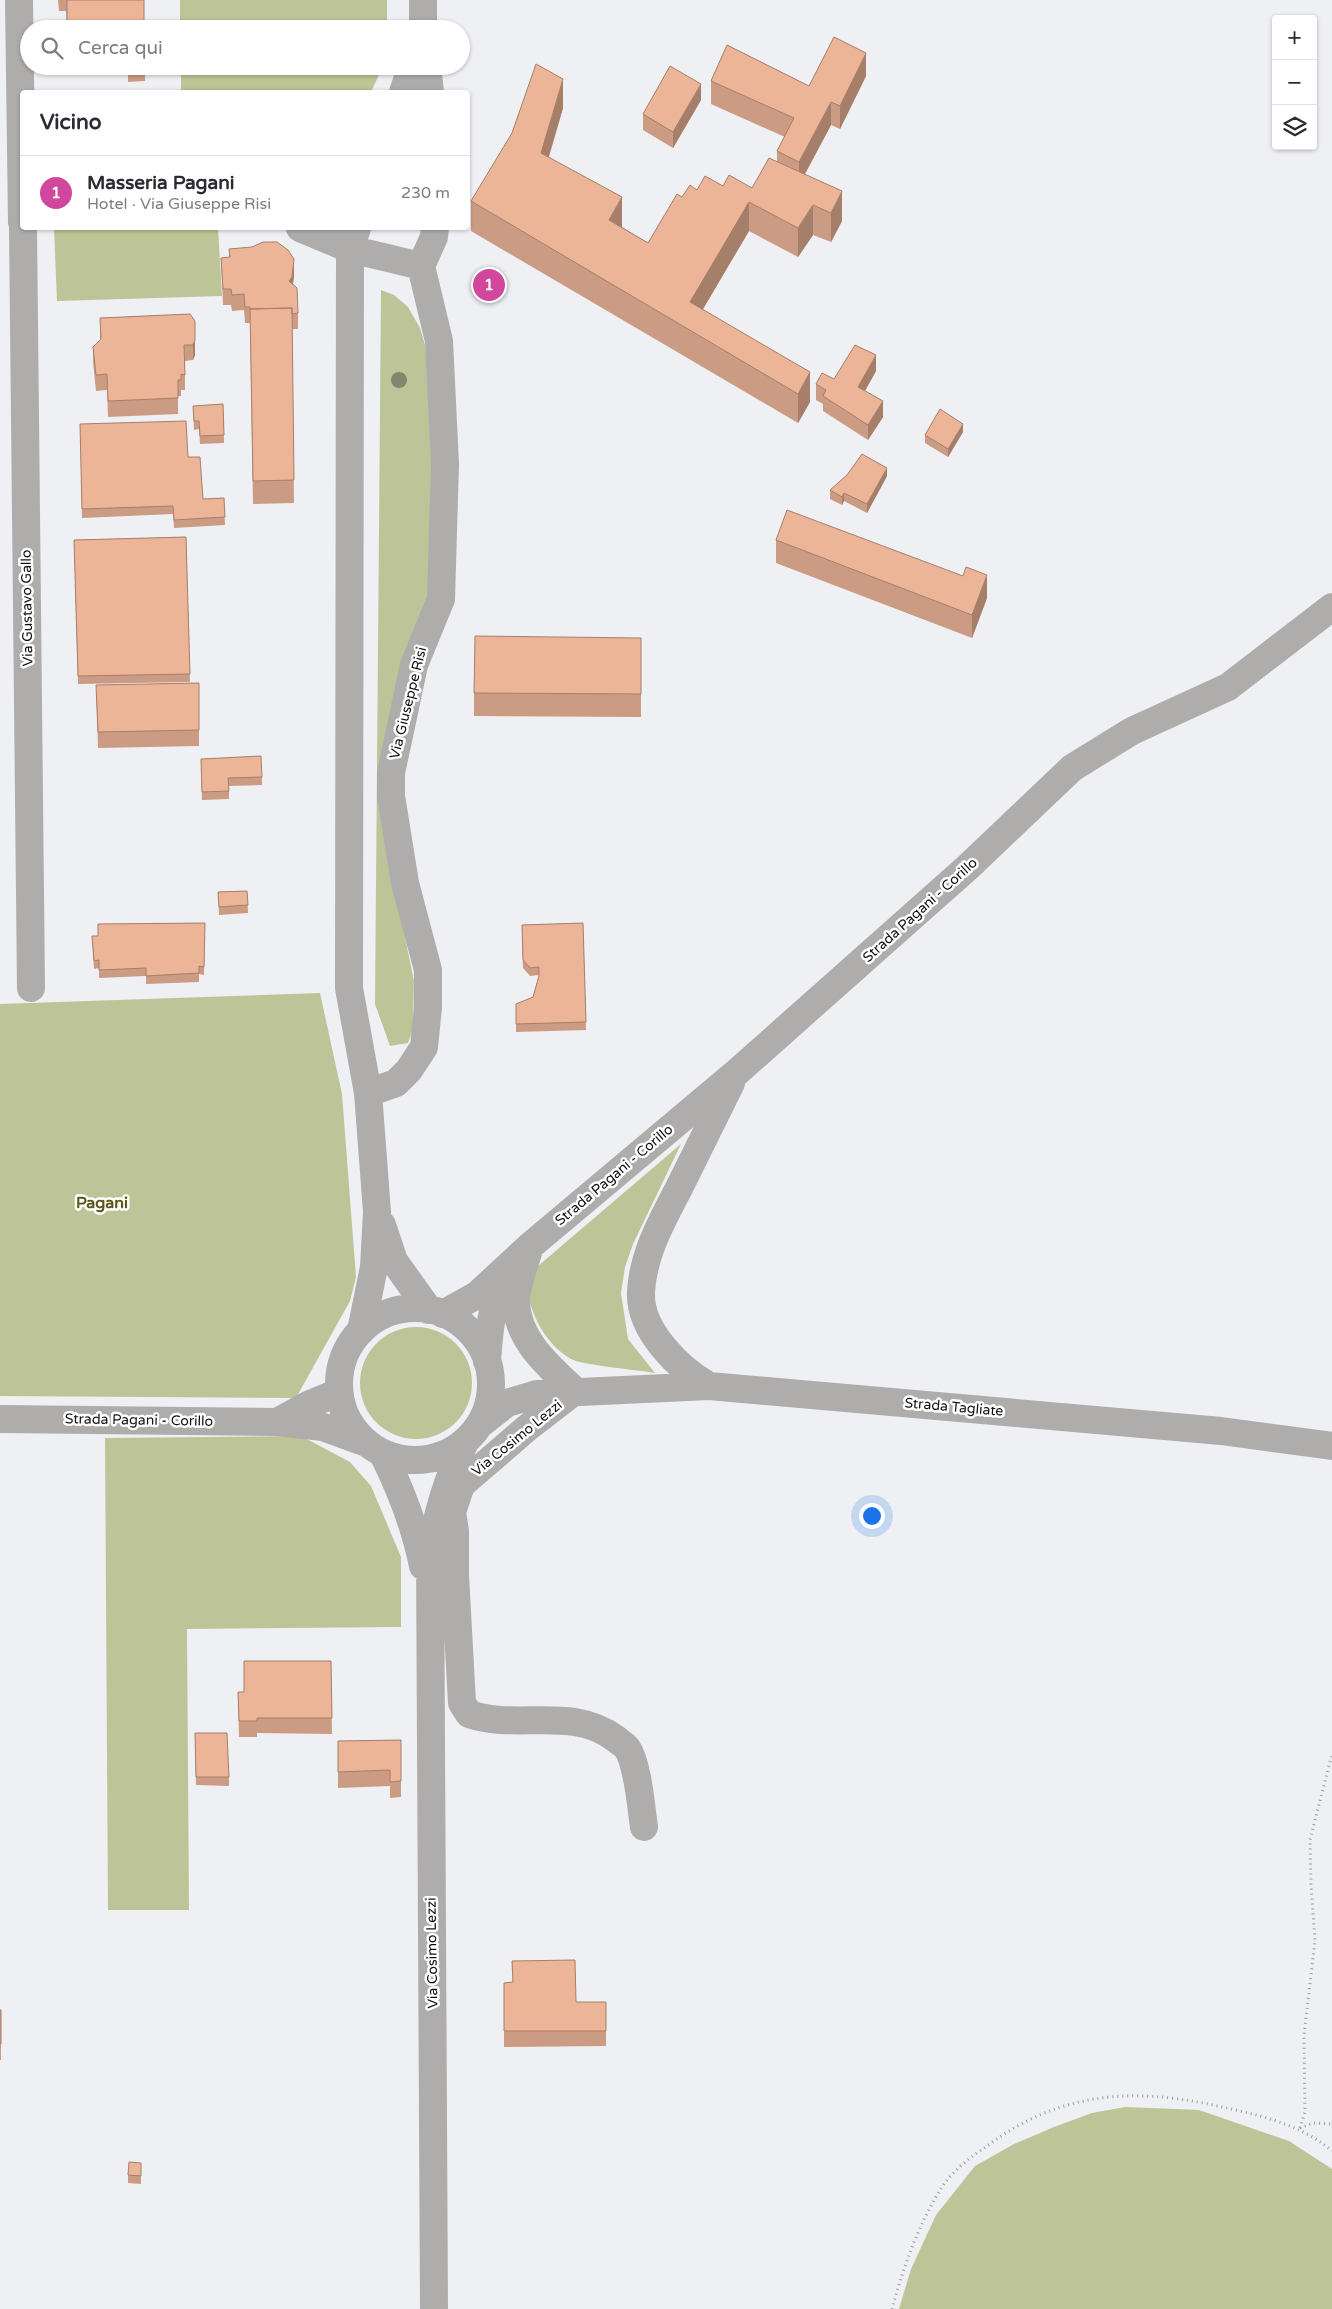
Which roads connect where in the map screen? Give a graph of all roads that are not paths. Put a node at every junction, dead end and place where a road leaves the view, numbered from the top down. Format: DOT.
graph roads {
  1 [pos="19,0"];
  2 [pos="423,0"];
  3 [pos="424,20"];
  4 [pos="409,75"];
  5 [pos="428,75"];
  6 [pos="15,89"];
  7 [pos="404,90"];
  8 [pos="430,90"];
  9 [pos="20,184"];
  10 [pos="23,230"];
  11 [pos="311,230"];
  12 [pos="435,230"];
  13 [pos="354,238"];
  14 [pos="421,266"];
  15 [pos="1332,607"];
  16 [pos="31,988"];
  17 [pos="736,1073"];
  18 [pos="368,1092"];
  19 [pos="377,1212"];
  20 [pos="530,1246"];
  21 [pos="436,1312"];
  22 [pos="361,1330"];
  23 [pos="487,1361"];
  24 [pos="709,1386"];
  25 [pos="575,1391"];
  26 [pos="339,1392"];
  27 [pos="0,1418"];
  28 [pos="277,1422"];
  29 [pos="472,1433"];
  30 [pos="1332,1446"];
  31 [pos="375,1449"];
  32 [pos="429,1597"];
  33 [pos="644,1826"];
  34 [pos="434,2309"];
  1 -- 6 [label="street"];
  2 -- 3 [label="street"];
  4 -- 7 [label="street"];
  5 -- 8 [label="street"];
  6 -- 9 [label="street"];
  10 -- 16 [label="street, Via Gustavo Gallo"];
  11 -- 13 [label="street"];
  12 -- 14 [label="street"];
  13 -- 14 [label="street"];
  13 -- 18 [label="street"];
  14 -- 18 [label="street, Via Giuseppe Risi"];
  15 -- 17 [label="street, Strada Pagani - Corillo"];
  17 -- 20 [label="street, Strada Pagani - Corillo"];
  17 -- 24 [label="street"];
  18 -- 19 [label="street"];
  19 -- 21 [label="street"];
  19 -- 22 [label="street"];
  20 -- 21 [label="street, Strada Pagani - Corillo"];
  20 -- 23 [label="street, Strada Pagani - Corillo"];
  20 -- 25 [label="street"];
  21 -- 22 [label="street, Strada Pagani - Corillo"];
  21 -- 23 [label="street, Strada Pagani - Corillo"];
  22 -- 26 [label="street, Strada Pagani - Corillo"];
  23 -- 29 [label="street, Strada Pagani - Corillo"];
  24 -- 25 [label="street, Strada Tagliate"];
  24 -- 30 [label="street, Strada Tagliate"];
  25 -- 29 [label="street, Strada Tagliate"];
  25 -- 33 [label="street, Via Cosimo Lezzi"];
  26 -- 28 [label="street, Strada Pagani - Corillo"];
  26 -- 31 [label="street, Strada Pagani - Corillo"];
  27 -- 28 [label="street, Strada Pagani - Corillo"];
  28 -- 31 [label="street, Strada Pagani - Corillo"];
  29 -- 31 [label="street, Strada Pagani - Corillo"];
  29 -- 32 [label="street, Via Cosimo Lezzi"];
  31 -- 32 [label="street, Via Cosimo Lezzi"];
  32 -- 34 [label="street, Via Cosimo Lezzi"];
}
